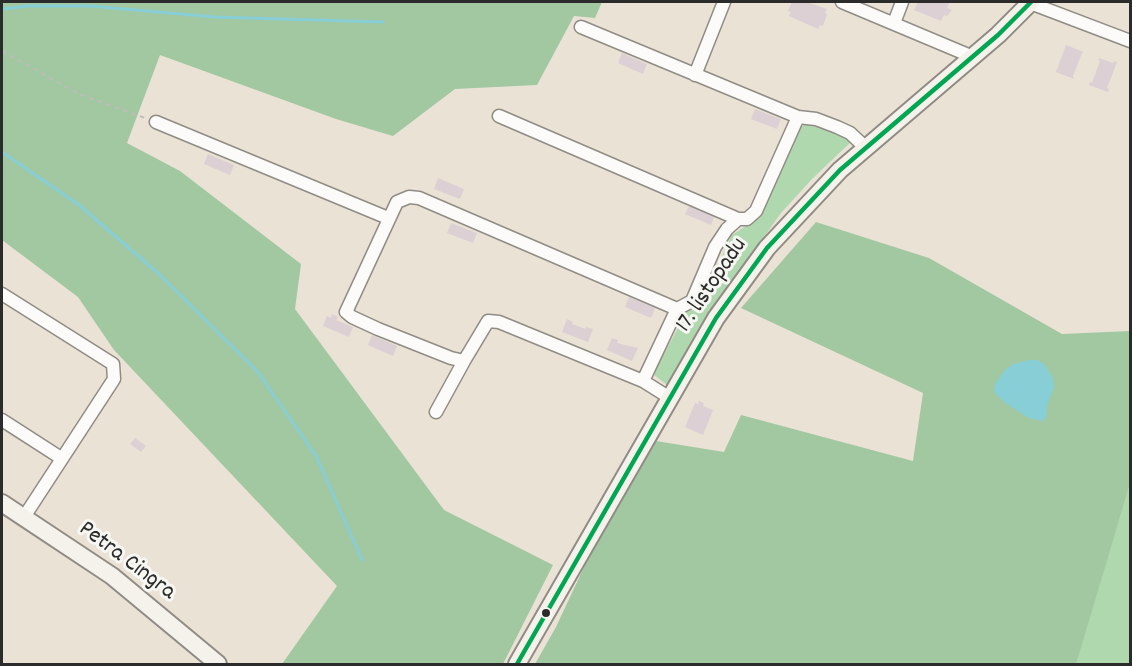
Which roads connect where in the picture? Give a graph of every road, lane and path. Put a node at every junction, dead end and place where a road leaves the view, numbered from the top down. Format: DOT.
graph roads {
  1 [pos="724,2"];
  2 [pos="842,2"];
  3 [pos="902,2"];
  4 [pos="1031,2"];
  5 [pos="894,23"];
  6 [pos="581,27"];
  7 [pos="1131,41"];
  8 [pos="2,51"];
  9 [pos="973,57"];
  10 [pos="695,75"];
  11 [pos="499,116"];
  12 [pos="798,117"];
  13 [pos="156,122"];
  14 [pos="865,147"];
  15 [pos="388,218"];
  16 [pos="738,219"];
  17 [pos="2,294"];
  18 [pos="677,309"];
  19 [pos="464,361"];
  20 [pos="643,381"];
  21 [pos="670,398"];
  22 [pos="436,412"];
  23 [pos="2,420"];
  24 [pos="61,458"];
  25 [pos="2,503"];
  26 [pos="24,517"];
  27 [pos="218,664"];
  28 [pos="517,664"];
  1 -- 10 [label="street"];
  2 -- 5 [label="street"];
  3 -- 5 [label="street"];
  4 -- 7 [label="street"];
  4 -- 9 [label="main road, 17. listopadu"];
  5 -- 9 [label="street"];
  6 -- 10 [label="street"];
  8 -- 13 [label="path"];
  9 -- 14 [label="main road, 17. listopadu"];
  10 -- 12 [label="street"];
  11 -- 16 [label="street"];
  12 -- 14 [label="street"];
  12 -- 16 [label="street"];
  13 -- 15 [label="street"];
  14 -- 21 [label="main road, 17. listopadu"];
  15 -- 18 [label="street"];
  15 -- 19 [label="street"];
  16 -- 18 [label="street"];
  17 -- 24 [label="street"];
  18 -- 20 [label="street"];
  19 -- 20 [label="street"];
  19 -- 22 [label="street"];
  20 -- 21 [label="street"];
  21 -- 28 [label="main road, 17. listopadu"];
  23 -- 24 [label="street"];
  24 -- 26 [label="street"];
  25 -- 26 [label="main road, Petra Cingra"];
  26 -- 27 [label="main road, Petra Cingra"];
}
